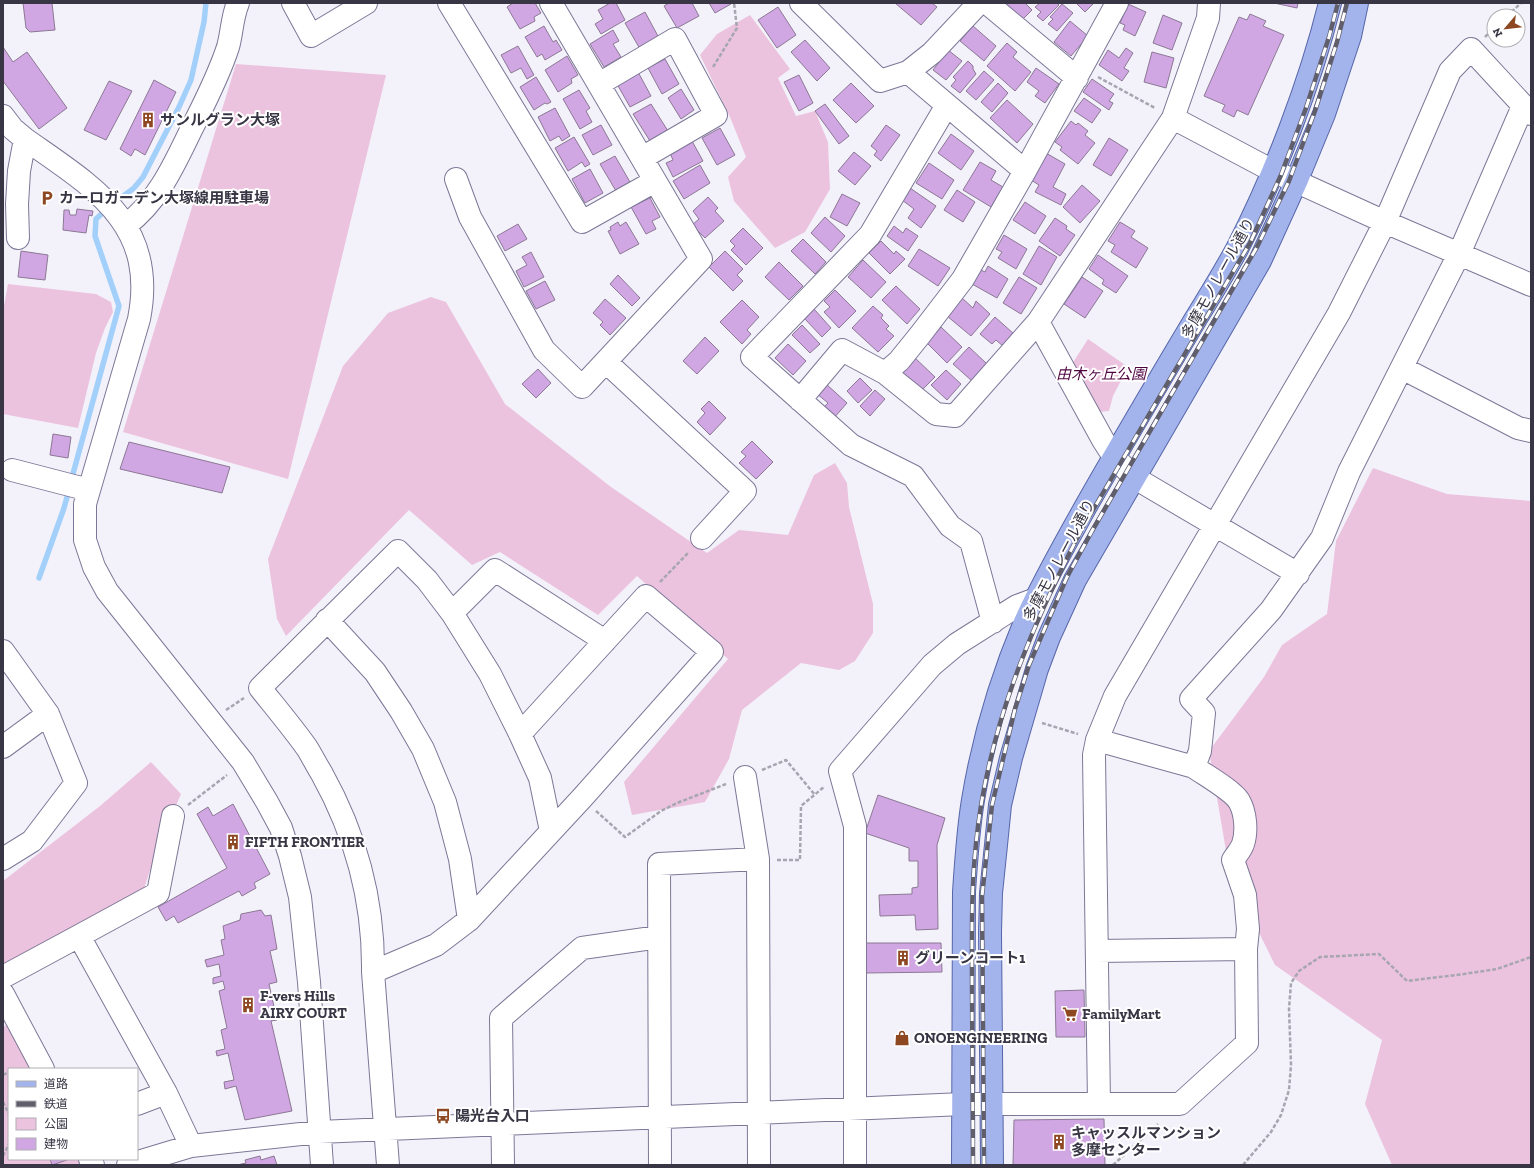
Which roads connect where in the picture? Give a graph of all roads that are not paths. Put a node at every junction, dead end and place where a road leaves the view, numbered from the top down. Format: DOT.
graph roads {
  1 [pos="238,3"];
  2 [pos="293,3"];
  3 [pos="366,3"];
  4 [pos="449,3"];
  5 [pos="551,3"];
  6 [pos="801,3"];
  7 [pos="978,3"];
  8 [pos="987,3"];
  9 [pos="1117,3"];
  10 [pos="1209,3"];
  11 [pos="1330,3"];
  12 [pos="1357,3"];
  13 [pos="908,72"];
  14 [pos="1080,73"];
  15 [pos="599,84"];
  16 [pos="947,105"];
  17 [pos="1527,110"];
  18 [pos="3,116"];
  19 [pos="1173,118"];
  20 [pos="25,139"];
  21 [pos="642,158"];
  22 [pos="1025,171"];
  23 [pos="1273,171"];
  24 [pos="456,179"];
  25 [pos="655,181"];
  26 [pos="1296,182"];
  27 [pos="122,220"];
  28 [pos="1385,222"];
  29 [pos="18,238"];
  30 [pos="1459,254"];
  31 [pos="1531,285"];
  32 [pos="1038,322"];
  33 [pos="606,362"];
  34 [pos="1402,368"];
  35 [pos="885,374"];
  36 [pos="800,400"];
  37 [pos="1531,431"];
  38 [pos="1114,457"];
  39 [pos="12,470"];
  40 [pos="1134,478"];
  41 [pos="75,486"];
  42 [pos="1215,526"];
  43 [pos="702,538"];
  44 [pos="1298,574"];
  45 [pos="1036,599"];
  46 [pos="452,612"];
  47 [pos="327,620"];
  48 [pos="993,622"];
  49 [pos="605,641"];
  50 [pos="3,651"];
  51 [pos="48,714"];
  52 [pos="520,734"];
  53 [pos="1097,740"];
  54 [pos="3,747"];
  55 [pos="1194,767"];
  56 [pos="745,777"];
  57 [pos="173,816"];
  58 [pos="551,831"];
  59 [pos="3,859"];
  60 [pos="758,859"];
  61 [pos="469,920"];
  62 [pos="79,936"];
  63 [pos="660,937"];
  64 [pos="1246,949"];
  65 [pos="1097,951"];
  66 [pos="373,972"];
  67 [pos="3,977"];
  68 [pos="3,994"];
  69 [pos="42,1068"];
  70 [pos="166,1093"];
  71 [pos="138,1104"];
  72 [pos="963,1104"];
  73 [pos="991,1104"];
  74 [pos="1099,1104"];
  75 [pos="855,1108"];
  76 [pos="759,1113"];
  77 [pos="660,1117"];
  78 [pos="503,1124"];
  79 [pos="385,1130"];
  80 [pos="319,1132"];
  81 [pos="191,1146"];
  82 [pos="128,1165"];
  83 [pos="322,1165"];
  84 [pos="388,1165"];
  85 [pos="503,1165"];
  86 [pos="660,1165"];
  87 [pos="759,1165"];
  88 [pos="855,1165"];
  89 [pos="963,1165"];
  90 [pos="992,1165"];
  1 -- 27 [label="street"];
  2 -- 3 [label="street"];
  4 -- 25 [label="street"];
  5 -- 15 [label="street"];
  6 -- 13 [label="street"];
  7 -- 13 [label="street"];
  8 -- 14 [label="street"];
  9 -- 14 [label="street"];
  10 -- 19 [label="street"];
  11 -- 23 [label="main road, 多摩モノレール通り"];
  12 -- 26 [label="main road, 多摩モノレール通り"];
  13 -- 16 [label="street"];
  14 -- 22 [label="street"];
  15 -- 21 [label="street"];
  15 -- 21 [label="street"];
  16 -- 22 [label="street"];
  16 -- 36 [label="street"];
  17 -- 28 [label="street"];
  17 -- 30 [label="street"];
  18 -- 20 [label="street"];
  19 -- 23 [label="street"];
  19 -- 32 [label="street"];
  20 -- 27 [label="street"];
  20 -- 29 [label="street"];
  21 -- 25 [label="street"];
  22 -- 35 [label="street"];
  23 -- 26 [label="street"];
  23 -- 38 [label="main road, 多摩モノレール通り"];
  24 -- 33 [label="street"];
  25 -- 33 [label="street"];
  26 -- 28 [label="street"];
  26 -- 40 [label="main road, 多摩モノレール通り"];
  27 -- 41 [label="street"];
  28 -- 30 [label="street"];
  28 -- 42 [label="street"];
  30 -- 31 [label="street"];
  30 -- 34 [label="street"];
  32 -- 35 [label="street"];
  32 -- 38 [label="street"];
  33 -- 43 [label="street"];
  34 -- 37 [label="street"];
  34 -- 44 [label="street"];
  35 -- 36 [label="street"];
  36 -- 48 [label="street"];
  38 -- 40 [label="street"];
  38 -- 45 [label="main road, 多摩モノレール通り"];
  39 -- 41 [label="street"];
  40 -- 42 [label="street"];
  40 -- 73 [label="main road, 多摩モノレール通り"];
  41 -- 80 [label="street"];
  42 -- 44 [label="street"];
  42 -- 53 [label="street"];
  44 -- 55 [label="street"];
  45 -- 48 [label="street"];
  45 -- 72 [label="main road, 多摩モノレール通り"];
  46 -- 47 [label="street"];
  46 -- 49 [label="street"];
  46 -- 52 [label="street"];
  47 -- 61 [label="street"];
  47 -- 66 [label="street"];
  48 -- 75 [label="street"];
  49 -- 52 [label="street"];
  49 -- 58 [label="street"];
  50 -- 51 [label="street"];
  51 -- 54 [label="street"];
  51 -- 59 [label="street"];
  52 -- 58 [label="street"];
  53 -- 55 [label="street"];
  53 -- 65 [label="street"];
  55 -- 64 [label="street"];
  56 -- 60 [label="street"];
  57 -- 62 [label="street"];
  58 -- 61 [label="street"];
  60 -- 63 [label="street"];
  60 -- 76 [label="street"];
  61 -- 66 [label="street"];
  62 -- 67 [label="street"];
  62 -- 70 [label="street"];
  63 -- 77 [label="street"];
  63 -- 78 [label="street"];
  64 -- 65 [label="street"];
  64 -- 74 [label="street"];
  65 -- 74 [label="street"];
  66 -- 79 [label="street"];
  68 -- 69 [label="street"];
  70 -- 71 [label="street"];
  70 -- 81 [label="street"];
  72 -- 73 [label="street"];
  72 -- 75 [label="street"];
  72 -- 89 [label="main road, 多摩モノレール通り"];
  73 -- 74 [label="street"];
  73 -- 90 [label="main road, 多摩モノレール通り"];
  75 -- 76 [label="street"];
  75 -- 88 [label="street"];
  76 -- 77 [label="street"];
  76 -- 87 [label="street"];
  77 -- 78 [label="street"];
  77 -- 86 [label="street"];
  78 -- 79 [label="street"];
  78 -- 85 [label="street"];
  79 -- 80 [label="street"];
  79 -- 84 [label="street"];
  80 -- 81 [label="street"];
  80 -- 83 [label="street"];
  81 -- 82 [label="street"];
}
